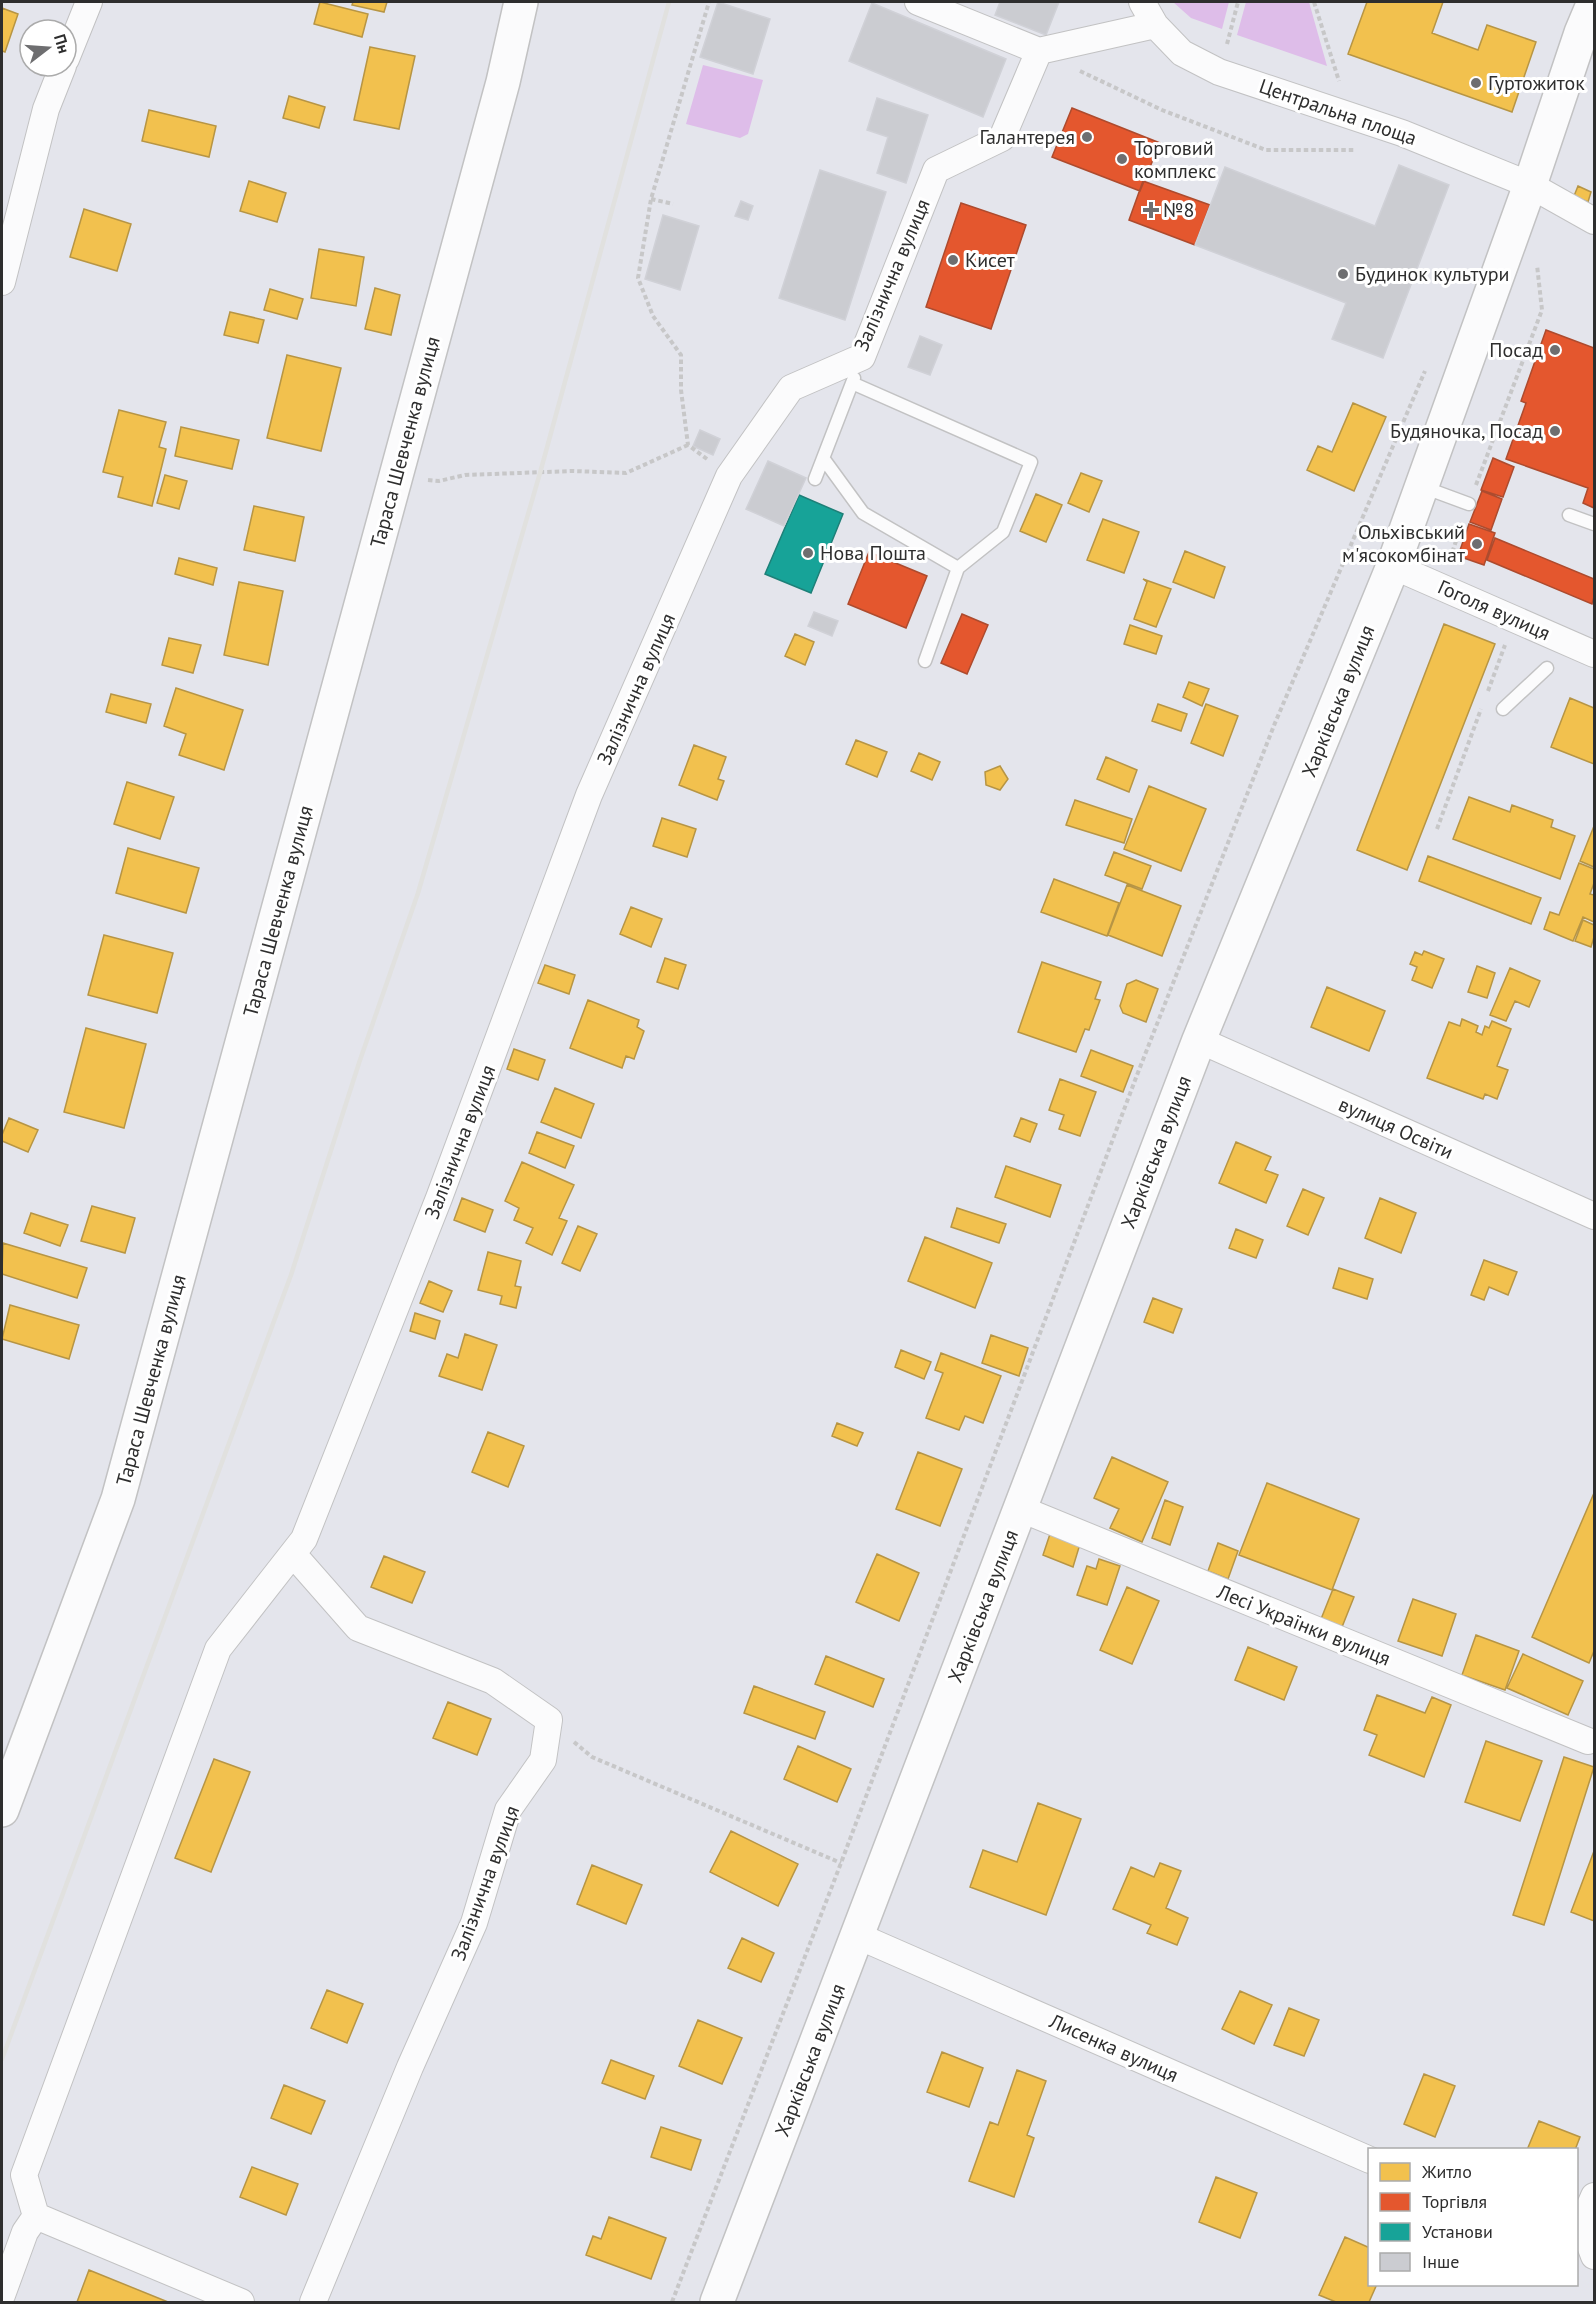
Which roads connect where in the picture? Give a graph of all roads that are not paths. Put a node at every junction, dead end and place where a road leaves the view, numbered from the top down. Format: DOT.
graph roads {
  1 [pos="89,2"];
  2 [pos="521,2"];
  3 [pos="918,2"];
  4 [pos="1142,2"];
  5 [pos="1594,2"];
  6 [pos="1155,25"];
  7 [pos="78,29"];
  8 [pos="1038,51"];
  9 [pos="58,78"];
  10 [pos="1530,185"];
  11 [pos="1594,221"];
  12 [pos="2,282"];
  13 [pos="862,357"];
  14 [pos="852,383"];
  15 [pos="823,458"];
  16 [pos="815,479"];
  17 [pos="1422,487"];
  18 [pos="1469,504"];
  19 [pos="1569,515"];
  20 [pos="1594,524"];
  21 [pos="1393,566"];
  22 [pos="958,567"];
  23 [pos="1594,654"];
  24 [pos="925,661"];
  25 [pos="1547,668"];
  26 [pos="1503,709"];
  27 [pos="1199,1040"];
  28 [pos="1594,1216"];
  29 [pos="1021,1509"];
  30 [pos="293,1554"];
  31 [pos="1588,1741"];
  32 [pos="2,1810"];
  33 [pos="858,1936"];
  34 [pos="1368,2159"];
  35 [pos="1594,2196"];
  36 [pos="36,2216"];
  37 [pos="1578,2252"];
  38 [pos="1594,2257"];
  39 [pos="2,2295"];
  40 [pos="241,2302"];
  41 [pos="313,2302"];
  42 [pos="717,2302"];
  1 -- 7 [label="street"];
  2 -- 32 [label="street, Тараса Шевченка вулиця"];
  3 -- 8 [label="street"];
  4 -- 6 [label="street"];
  5 -- 10 [label="street, Харківська вулиця"];
  6 -- 8 [label="street"];
  6 -- 10 [label="street, Центральна площа"];
  8 -- 13 [label="street, Залізнична вулиця"];
  9 -- 12 [label="street"];
  10 -- 11 [label="street, Центральна площа"];
  10 -- 17 [label="street, Харківська вулиця"];
  13 -- 14 [label="lane"];
  13 -- 30 [label="street, Залізнична вулиця"];
  14 -- 15 [label="lane"];
  14 -- 22 [label="lane"];
  15 -- 16 [label="lane"];
  15 -- 22 [label="lane"];
  17 -- 18 [label="lane"];
  17 -- 21 [label="street, Харківська вулиця"];
  19 -- 20 [label="lane"];
  21 -- 23 [label="street, Гоголя вулиця"];
  21 -- 27 [label="street, Харківська вулиця"];
  22 -- 24 [label="lane"];
  25 -- 26 [label="lane"];
  27 -- 28 [label="street, вулиця Освіти"];
  27 -- 29 [label="street, Харківська вулиця"];
  29 -- 31 [label="street, Лесі Українки вулиця"];
  29 -- 33 [label="street, Харківська вулиця"];
  30 -- 36 [label="street, Залізнична вулиця"];
  30 -- 41 [label="street, Залізнична вулиця"];
  33 -- 34 [label="street, Лисенка вулиця"];
  33 -- 42 [label="street, Харківська вулиця"];
  35 -- 38 [label="street"];
  36 -- 39 [label="street"];
  36 -- 40 [label="street"];
  37 -- 38 [label="street"];
}
